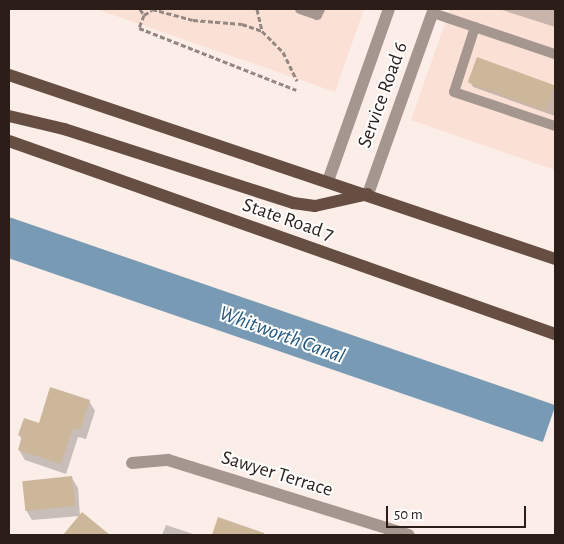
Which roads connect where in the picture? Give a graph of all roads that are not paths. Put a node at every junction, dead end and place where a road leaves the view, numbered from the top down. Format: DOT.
graph roads {
  1 [pos="300,9"];
  2 [pos="320,9"];
  3 [pos="389,9"];
  4 [pos="433,11"];
  5 [pos="474,27"];
  6 [pos="555,54"];
  7 [pos="9,75"];
  8 [pos="9,116"];
  9 [pos="555,126"];
  10 [pos="9,142"];
  11 [pos="328,181"];
  12 [pos="368,194"];
  13 [pos="555,259"];
  14 [pos="555,334"];
  15 [pos="132,464"];
  16 [pos="382,531"];
  17 [pos="409,535"];
  1 -- 2 [label="lane"];
  3 -- 11 [label="street, Service Road 6"];
  4 -- 5 [label="lane"];
  4 -- 12 [label="street, Service Road 6"];
  5 -- 6 [label="lane"];
  5 -- 9 [label="lane"];
  7 -- 11 [label="main road"];
  8 -- 12 [label="main road"];
  10 -- 14 [label="main road, State Road 7"];
  11 -- 12 [label="main road"];
  12 -- 13 [label="main road"];
  15 -- 16 [label="street, Sawyer Terrace"];
  16 -- 17 [label="street, Sawyer Terrace"];
}
